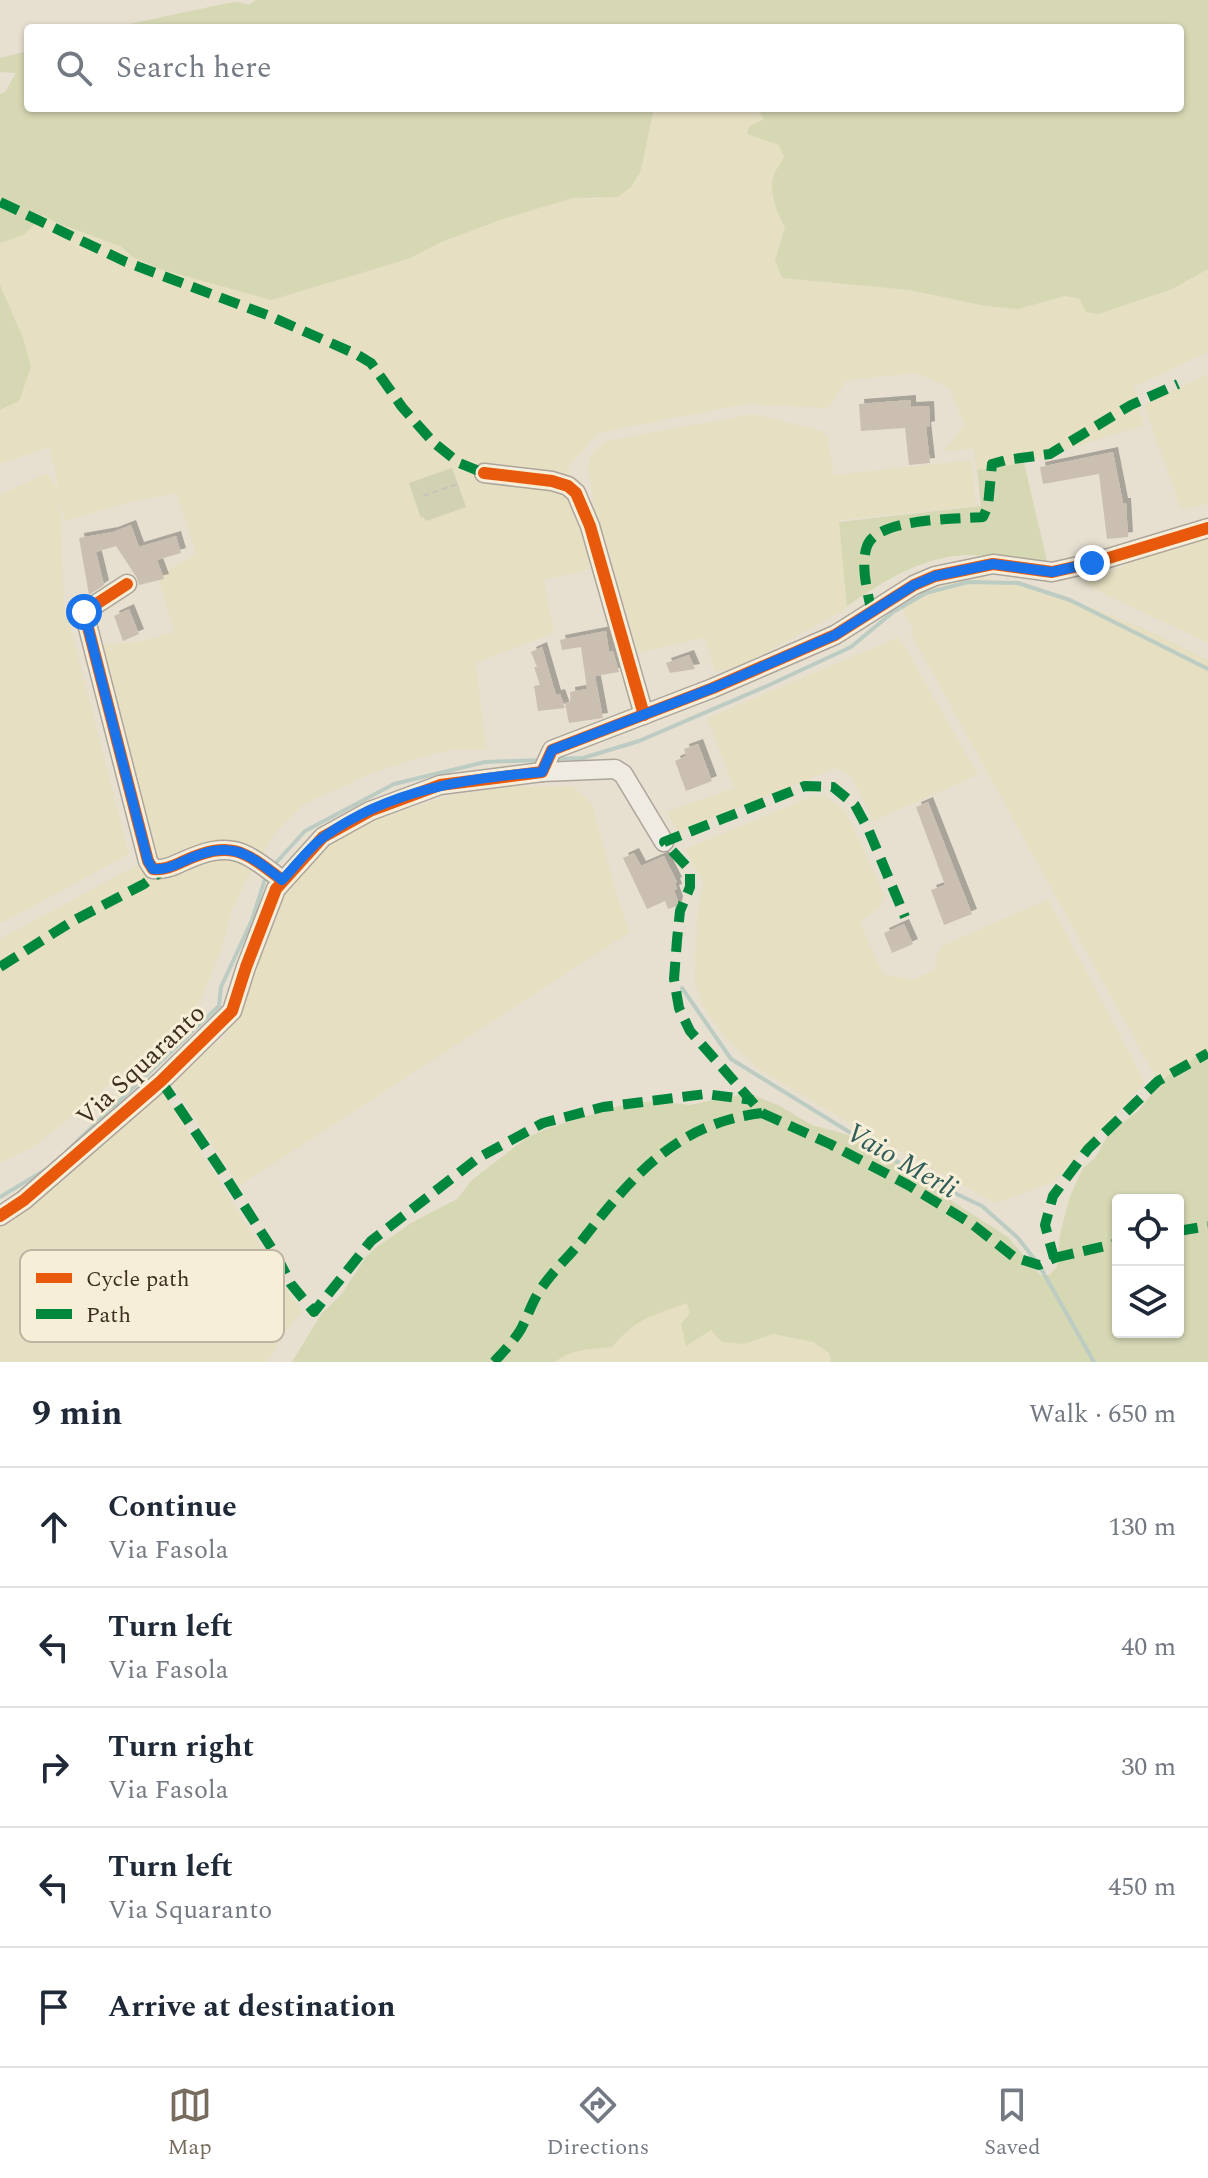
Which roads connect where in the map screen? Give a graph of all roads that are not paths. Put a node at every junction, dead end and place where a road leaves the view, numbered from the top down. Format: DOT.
graph roads {
  1 [pos="484,473"];
  2 [pos="1208,528"];
  3 [pos="127,584"];
  4 [pos="644,715"];
  5 [pos="545,763"];
  6 [pos="664,842"];
  7 [pos="280,878"];
  8 [pos="0,1216"];
  1 -- 4 [label="street"];
  2 -- 4 [label="street, Via Squaranto"];
  3 -- 7 [label="street"];
  4 -- 5 [label="street, Via Squaranto"];
  5 -- 6 [label="street, Via Squaranto"];
  5 -- 7 [label="street, Via Squaranto"];
  7 -- 8 [label="street, Via Squaranto"];
}
